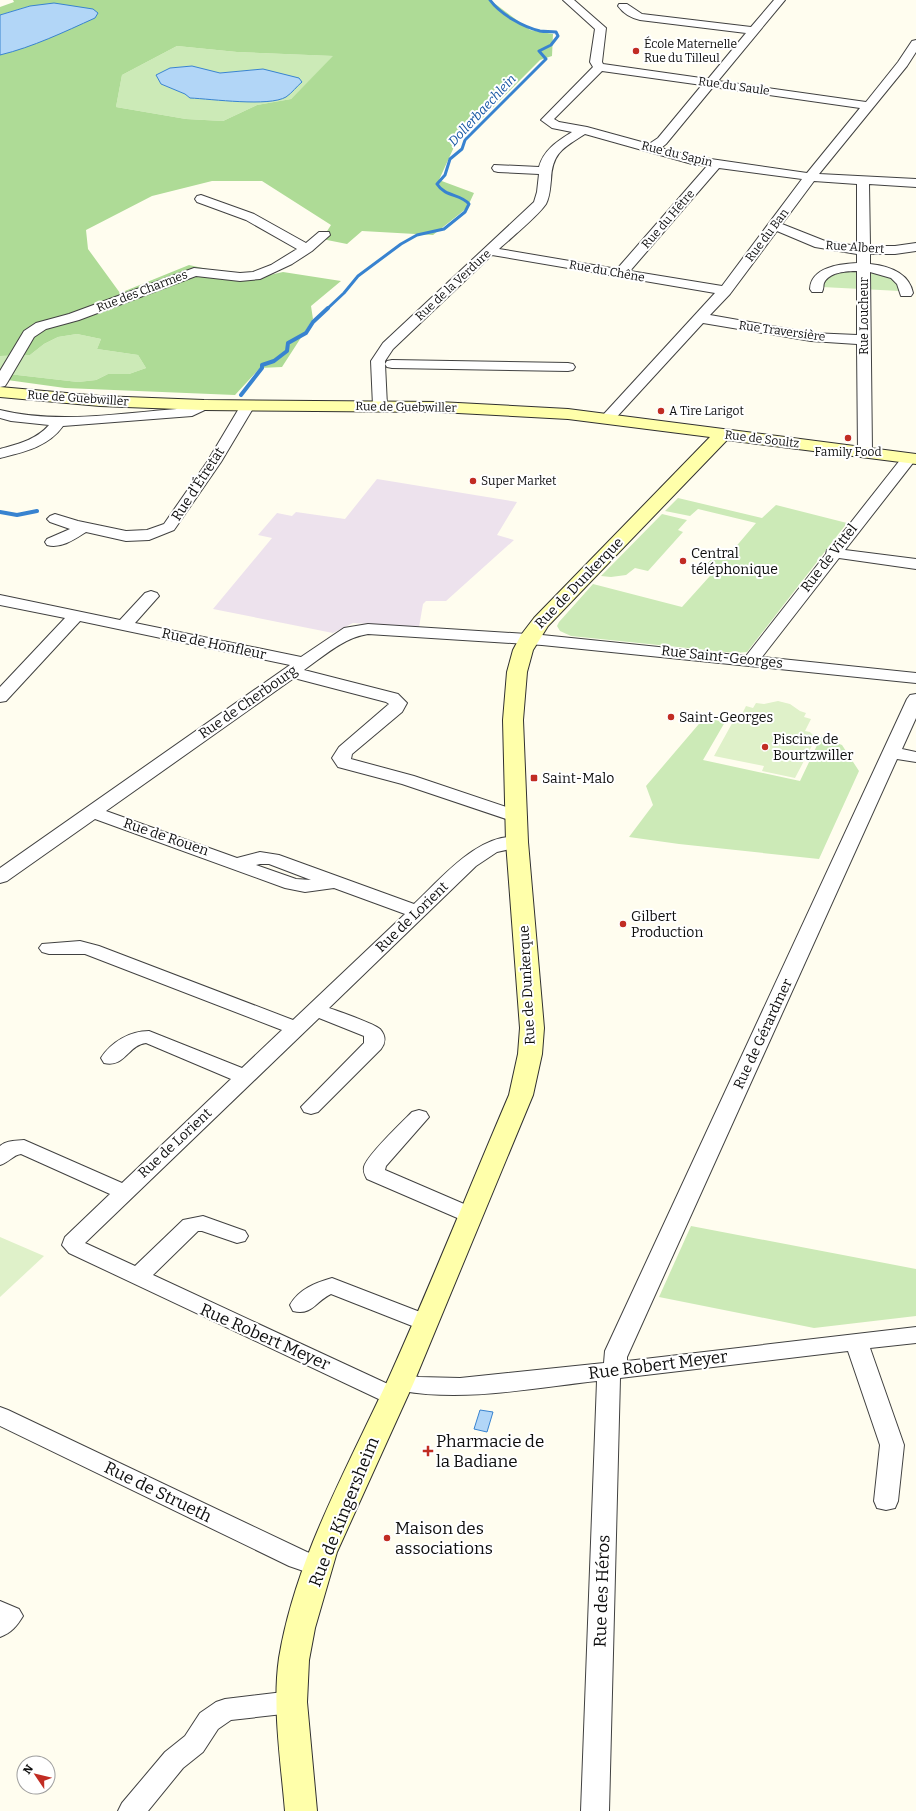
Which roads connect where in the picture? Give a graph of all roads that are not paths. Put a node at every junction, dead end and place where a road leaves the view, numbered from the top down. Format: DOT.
graph roads {
  1 [pos="568,0"];
  2 [pos="780,0"];
  3 [pos="623,6"];
  4 [pos="753,31"];
  5 [pos="916,43"];
  6 [pos="912,58"];
  7 [pos="599,67"];
  8 [pos="711,82"];
  9 [pos="869,106"];
  10 [pos="583,130"];
  11 [pos="652,148"];
  12 [pos="716,164"];
  13 [pos="498,168"];
  14 [pos="546,171"];
  15 [pos="810,177"];
  16 [pos="863,180"];
  17 [pos="916,183"];
  18 [pos="201,199"];
  19 [pos="774,226"];
  20 [pos="324,235"];
  21 [pos="916,247"];
  22 [pos="307,248"];
  23 [pos="863,249"];
  24 [pos="490,251"];
  25 [pos="863,267"];
  26 [pos="620,274"];
  27 [pos="817,289"];
  28 [pos="725,291"];
  29 [pos="906,293"];
  30 [pos="701,318"];
  31 [pos="864,340"];
  32 [pos="392,364"];
  33 [pos="568,367"];
  34 [pos="0,382"];
  35 [pos="0,392"];
  36 [pos="204,404"];
  37 [pos="248,405"];
  38 [pos="380,406"];
  39 [pos="0,414"];
  40 [pos="608,418"];
  41 [pos="58,422"];
  42 [pos="723,434"];
  43 [pos="865,452"];
  44 [pos="0,454"];
  45 [pos="912,458"];
  46 [pos="55,519"];
  47 [pos="83,527"];
  48 [pos="53,542"];
  49 [pos="833,553"];
  50 [pos="916,564"];
  51 [pos="151,596"];
  52 [pos="0,600"];
  53 [pos="76,616"];
  54 [pos="124,626"];
  55 [pos="529,639"];
  56 [pos="751,660"];
  57 [pos="297,667"];
  58 [pos="916,678"];
  59 [pos="0,697"];
  60 [pos="916,699"];
  61 [pos="892,753"];
  62 [pos="916,757"];
  63 [pos="93,812"];
  64 [pos="518,817"];
  65 [pos="517,842"];
  66 [pos="0,877"];
  67 [pos="418,912"];
  68 [pos="49,948"];
  69 [pos="315,1009"];
  70 [pos="295,1028"];
  71 [pos="111,1058"];
  72 [pos="244,1077"];
  73 [pos="311,1107"];
  74 [pos="419,1117"];
  75 [pos="0,1158"];
  76 [pos="124,1192"];
  77 [pos="470,1214"];
  78 [pos="237,1236"];
  79 [pos="73,1245"];
  80 [pos="137,1277"];
  81 [pos="301,1305"];
  82 [pos="425,1322"];
  83 [pos="916,1335"];
  84 [pos="856,1342"];
  85 [pos="612,1371"];
  86 [pos="394,1394"];
  87 [pos="0,1416"];
  88 [pos="886,1501"];
  89 [pos="318,1566"];
  90 [pos="0,1611"];
  91 [pos="0,1628"];
  92 [pos="292,1702"];
  93 [pos="132,1811"];
  94 [pos="301,1811"];
  95 [pos="595,1811"];
  1 -- 7 [label="street"];
  2 -- 4 [label="street"];
  3 -- 4 [label="street"];
  4 -- 8 [label="street"];
  5 -- 6 [label="street, Rue du Ban"];
  6 -- 9 [label="street, Rue du Ban"];
  7 -- 8 [label="street, Rue du Saule"];
  7 -- 10 [label="street, Rue du Sapin"];
  8 -- 9 [label="street, Rue du Saule"];
  8 -- 11 [label="street"];
  9 -- 15 [label="street, Rue du Ban"];
  10 -- 11 [label="street, Rue du Sapin"];
  10 -- 14 [label="street, Rue de la Verdure"];
  11 -- 12 [label="street, Rue du Sapin"];
  12 -- 15 [label="street, Rue du Sapin"];
  12 -- 26 [label="street, Rue du Hêtre"];
  13 -- 14 [label="street"];
  14 -- 24 [label="street, Rue de la Verdure"];
  15 -- 16 [label="street, Rue du Sapin"];
  15 -- 19 [label="street, Rue du Ban"];
  16 -- 17 [label="street, Rue du Sapin"];
  16 -- 23 [label="street, Rue Loucheur"];
  18 -- 22 [label="street"];
  19 -- 23 [label="street, Rue Albert"];
  19 -- 28 [label="street, Rue du Ban"];
  20 -- 22 [label="street, Rue des Charmes"];
  21 -- 23 [label="street, Rue Albert"];
  22 -- 34 [label="street, Rue des Charmes"];
  23 -- 25 [label="street, Rue Loucheur"];
  24 -- 26 [label="street, Rue du Chêne"];
  24 -- 38 [label="street, Rue de la Verdure"];
  25 -- 27 [label="street"];
  25 -- 29 [label="street"];
  25 -- 31 [label="street, Rue Loucheur"];
  26 -- 28 [label="street, Rue du Chêne"];
  28 -- 30 [label="street, Rue du Ban"];
  30 -- 31 [label="street, Rue Traversière"];
  30 -- 40 [label="street, Rue du Ban"];
  31 -- 43 [label="street, Rue Loucheur"];
  32 -- 33 [label="street"];
  35 -- 36 [label="street, Rue de Guebwiller"];
  36 -- 37 [label="street, Rue de Guebwiller"];
  36 -- 41 [label="street, Rue de Guebwiller"];
  37 -- 38 [label="street, Rue de Guebwiller"];
  37 -- 47 [label="street, Rue d'Étretat"];
  38 -- 40 [label="street, Rue de Guebwiller"];
  39 -- 41 [label="street, Rue de Guebwiller"];
  40 -- 42 [label="street, Rue de Soultz"];
  41 -- 44 [label="street"];
  42 -- 43 [label="street, Rue de Soultz"];
  42 -- 55 [label="street, Rue de Dunkerque"];
  43 -- 45 [label="street, Rue de Soultz"];
  45 -- 49 [label="street, Rue de Vittel"];
  46 -- 47 [label="street, Rue d'Étretat"];
  47 -- 48 [label="street"];
  49 -- 50 [label="street"];
  49 -- 56 [label="street, Rue de Vittel"];
  51 -- 54 [label="street"];
  52 -- 53 [label="street, Rue de Honfleur"];
  53 -- 54 [label="street, Rue de Honfleur"];
  53 -- 59 [label="street"];
  54 -- 57 [label="street, Rue de Honfleur"];
  55 -- 56 [label="street, Rue Saint-Georges"];
  55 -- 57 [label="street, Rue de Cherbourg"];
  55 -- 64 [label="street, Rue de Dunkerque"];
  56 -- 58 [label="street, Rue Saint-Georges"];
  57 -- 63 [label="street, Rue de Cherbourg"];
  57 -- 64 [label="street, Rue de Honfleur"];
  60 -- 61 [label="street, Rue de Gérardmer"];
  61 -- 62 [label="street"];
  61 -- 85 [label="street, Rue de Gérardmer"];
  63 -- 66 [label="street, Rue de Cherbourg"];
  63 -- 67 [label="street, Rue de Rouen"];
  64 -- 65 [label="street, Rue de Dunkerque"];
  65 -- 67 [label="street, Rue de Lorient"];
  65 -- 77 [label="street, Rue de Dunkerque"];
  67 -- 69 [label="street, Rue de Lorient"];
  68 -- 70 [label="street"];
  69 -- 70 [label="street, Rue de Lorient"];
  69 -- 73 [label="street"];
  70 -- 72 [label="street, Rue de Lorient"];
  71 -- 72 [label="street"];
  72 -- 76 [label="street, Rue de Lorient"];
  74 -- 77 [label="street"];
  75 -- 76 [label="street"];
  76 -- 79 [label="street, Rue de Lorient"];
  77 -- 82 [label="street, Rue de Dunkerque"];
  78 -- 80 [label="street"];
  79 -- 80 [label="street, Rue Robert Meyer"];
  80 -- 86 [label="street, Rue Robert Meyer"];
  81 -- 82 [label="street"];
  82 -- 86 [label="street, Rue de Dunkerque"];
  83 -- 84 [label="street, Rue Robert Meyer"];
  84 -- 85 [label="street, Rue Robert Meyer"];
  84 -- 88 [label="street"];
  85 -- 86 [label="street, Rue Robert Meyer"];
  85 -- 95 [label="street, Rue des Héros"];
  86 -- 89 [label="street, Rue de Kingersheim"];
  87 -- 89 [label="street, Rue de Strueth"];
  89 -- 92 [label="street, Rue de Kingersheim"];
  90 -- 91 [label="street"];
  92 -- 93 [label="street"];
  92 -- 94 [label="street, Rue de Kingersheim"];
}
